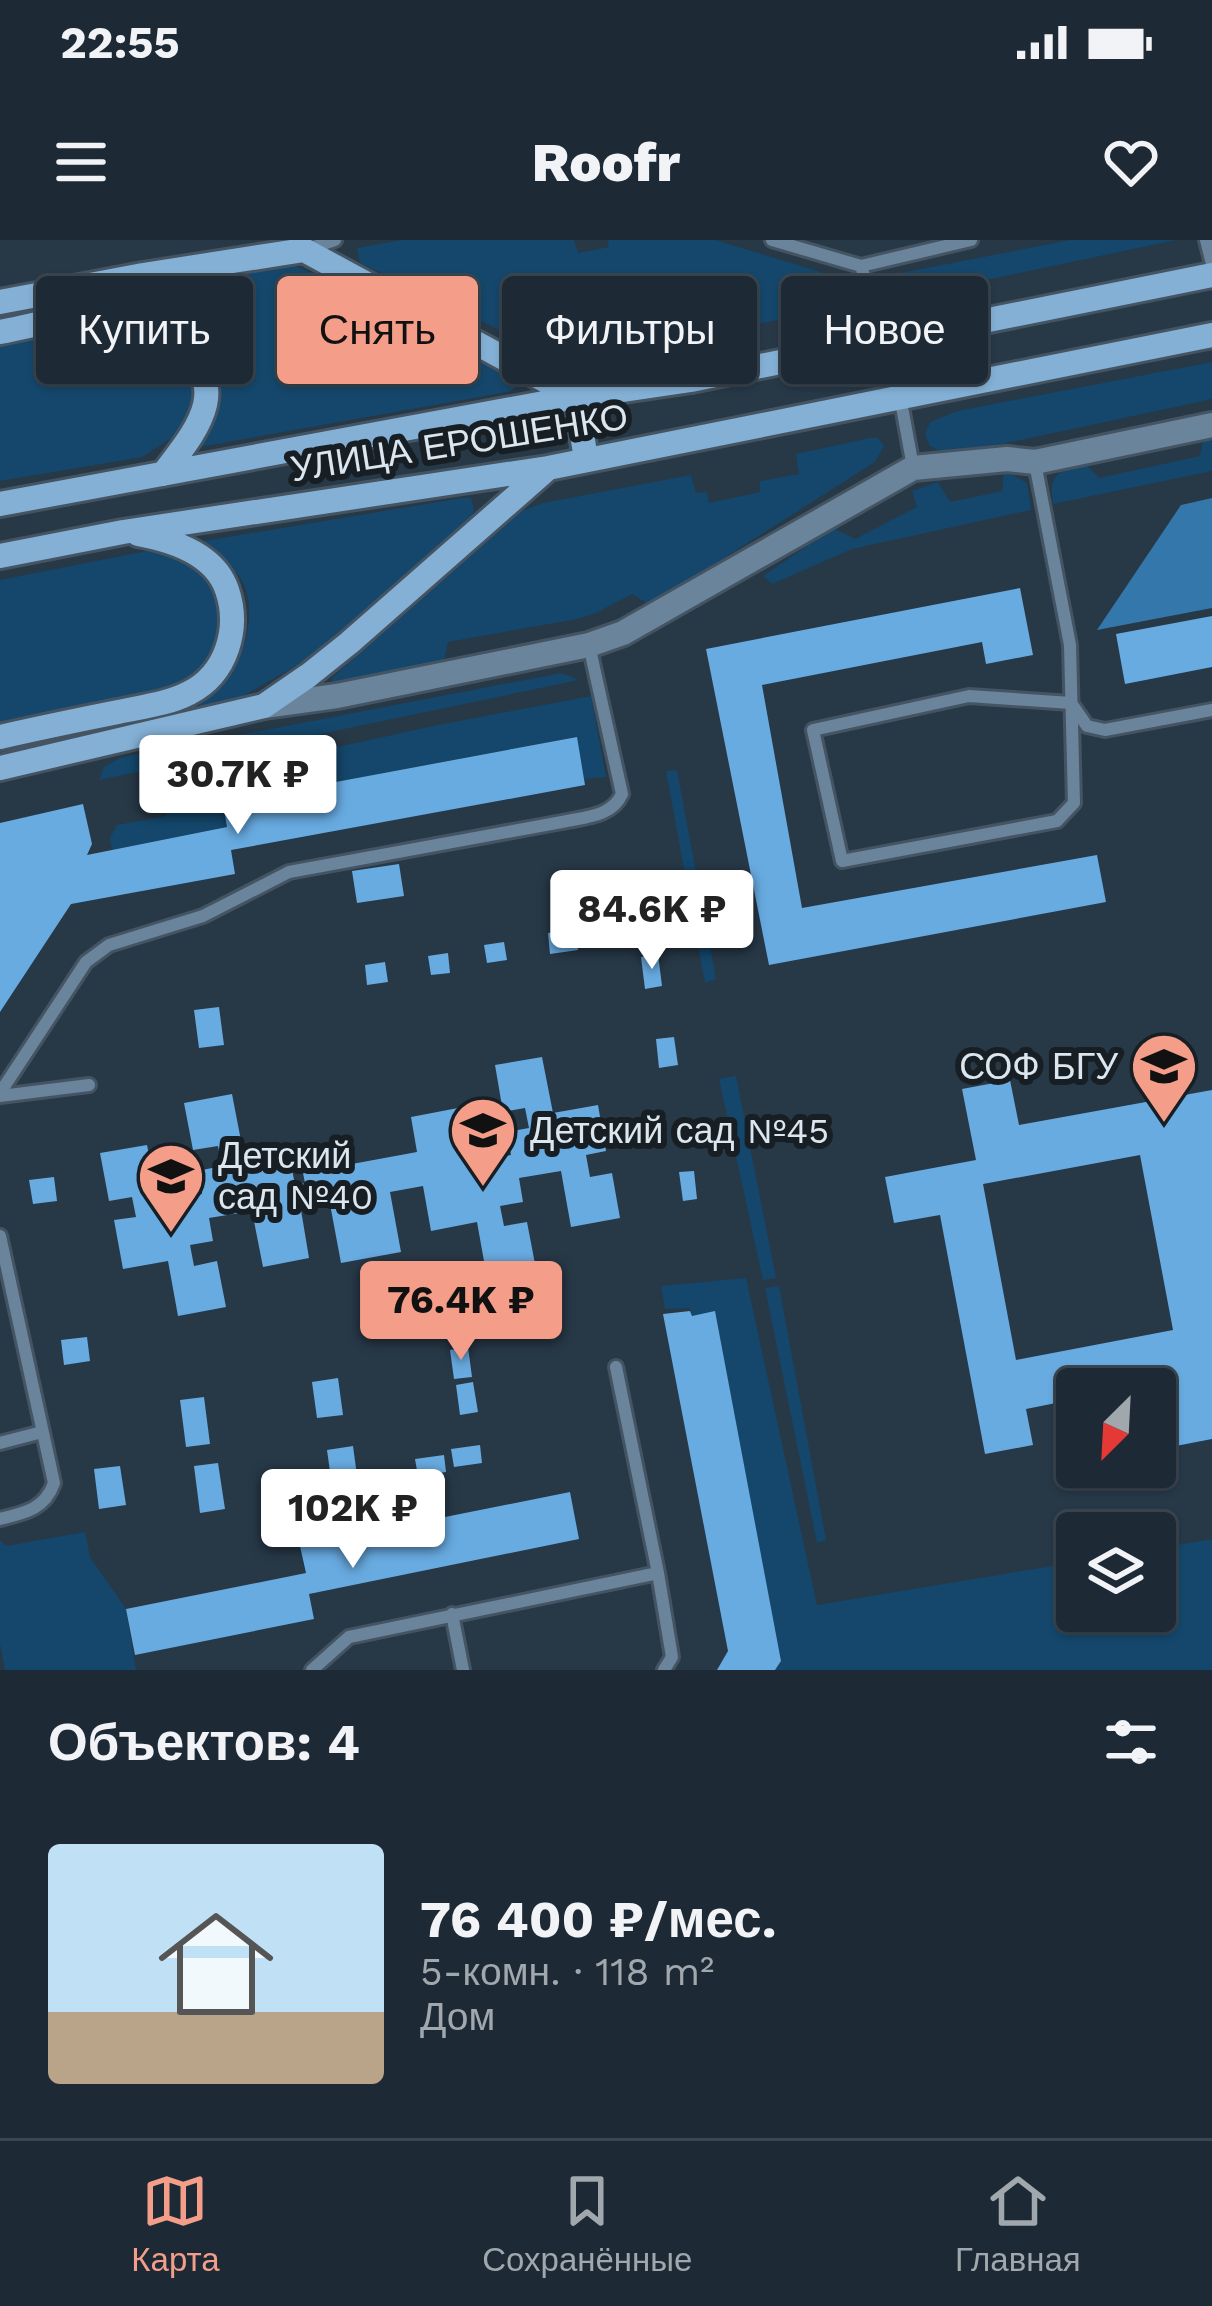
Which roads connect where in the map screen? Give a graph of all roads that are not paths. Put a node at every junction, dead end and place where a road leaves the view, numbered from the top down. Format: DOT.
graph roads {
  1 [pos="335,240"];
  2 [pos="772,240"];
  3 [pos="971,240"];
  4 [pos="1206,240"];
  5 [pos="304,250"];
  6 [pos="1212,264"];
  7 [pos="861,266"];
  8 [pos="1212,275"];
  9 [pos="864,276"];
  10 [pos="0,302"];
  11 [pos="988,320"];
  12 [pos="0,332"];
  13 [pos="1212,335"];
  14 [pos="781,362"];
  15 [pos="900,396"];
  16 [pos="576,397"];
  17 [pos="1212,425"];
  18 [pos="586,459"];
  19 [pos="1035,462"];
  20 [pos="548,469"];
  21 [pos="913,469"];
  22 [pos="163,474"];
  23 [pos="0,504"];
  24 [pos="123,532"];
  25 [pos="0,556"];
  26 [pos="589,645"];
  27 [pos="1072,703"];
  28 [pos="264,706"];
  29 [pos="1212,710"];
  30 [pos="0,737"];
  31 [pos="0,768"];
  32 [pos="89,1084"];
  33 [pos="0,1094"];
  34 [pos="0,1236"];
  35 [pos="6,1298"];
  36 [pos="616,1367"];
  37 [pos="43,1432"];
  38 [pos="0,1443"];
  39 [pos="0,1519"];
  40 [pos="658,1573"];
  41 [pos="452,1614"];
  42 [pos="312,1670"];
  43 [pos="463,1670"];
  44 [pos="664,1670"];
  1 -- 5 [label="lane"];
  2 -- 7 [label="lane"];
  3 -- 7 [label="lane"];
  4 -- 6 [label="lane"];
  5 -- 10 [label="main road"];
  5 -- 16 [label="main road"];
  7 -- 9 [label="lane"];
  8 -- 11 [label="main road, УЛИЦА ЕРОШЕНКО"];
  12 -- 22 [label="main road"];
  13 -- 15 [label="main road, УЛИЦА ЕРОШЕНКО"];
  14 -- 16 [label="main road, УЛИЦА ЕРОШЕНКО"];
  15 -- 18 [label="main road, УЛИЦА ЕРОШЕНКО"];
  15 -- 21 [label="lane"];
  16 -- 18 [label="main road"];
  16 -- 22 [label="main road, УЛИЦА ЕРОШЕНКО"];
  17 -- 19 [label="street"];
  18 -- 20 [label="main road, УЛИЦА ЕРОШЕНКО"];
  19 -- 21 [label="street"];
  19 -- 27 [label="lane"];
  20 -- 24 [label="main road, УЛИЦА ЕРОШЕНКО"];
  20 -- 28 [label="main road"];
  21 -- 26 [label="street"];
  22 -- 23 [label="main road, УЛИЦА ЕРОШЕНКО"];
  24 -- 25 [label="main road, УЛИЦА ЕРОШЕНКО"];
  24 -- 30 [label="main road"];
  26 -- 28 [label="street"];
  26 -- 33 [label="lane"];
  27 -- 27 [label="lane"];
  27 -- 29 [label="lane"];
  28 -- 31 [label="main road"];
  32 -- 33 [label="lane"];
  34 -- 35 [label="lane"];
  35 -- 37 [label="lane"];
  36 -- 40 [label="lane"];
  37 -- 38 [label="lane"];
  37 -- 39 [label="lane"];
  40 -- 41 [label="lane"];
  40 -- 44 [label="lane"];
  41 -- 42 [label="lane"];
  41 -- 43 [label="lane"];
}
